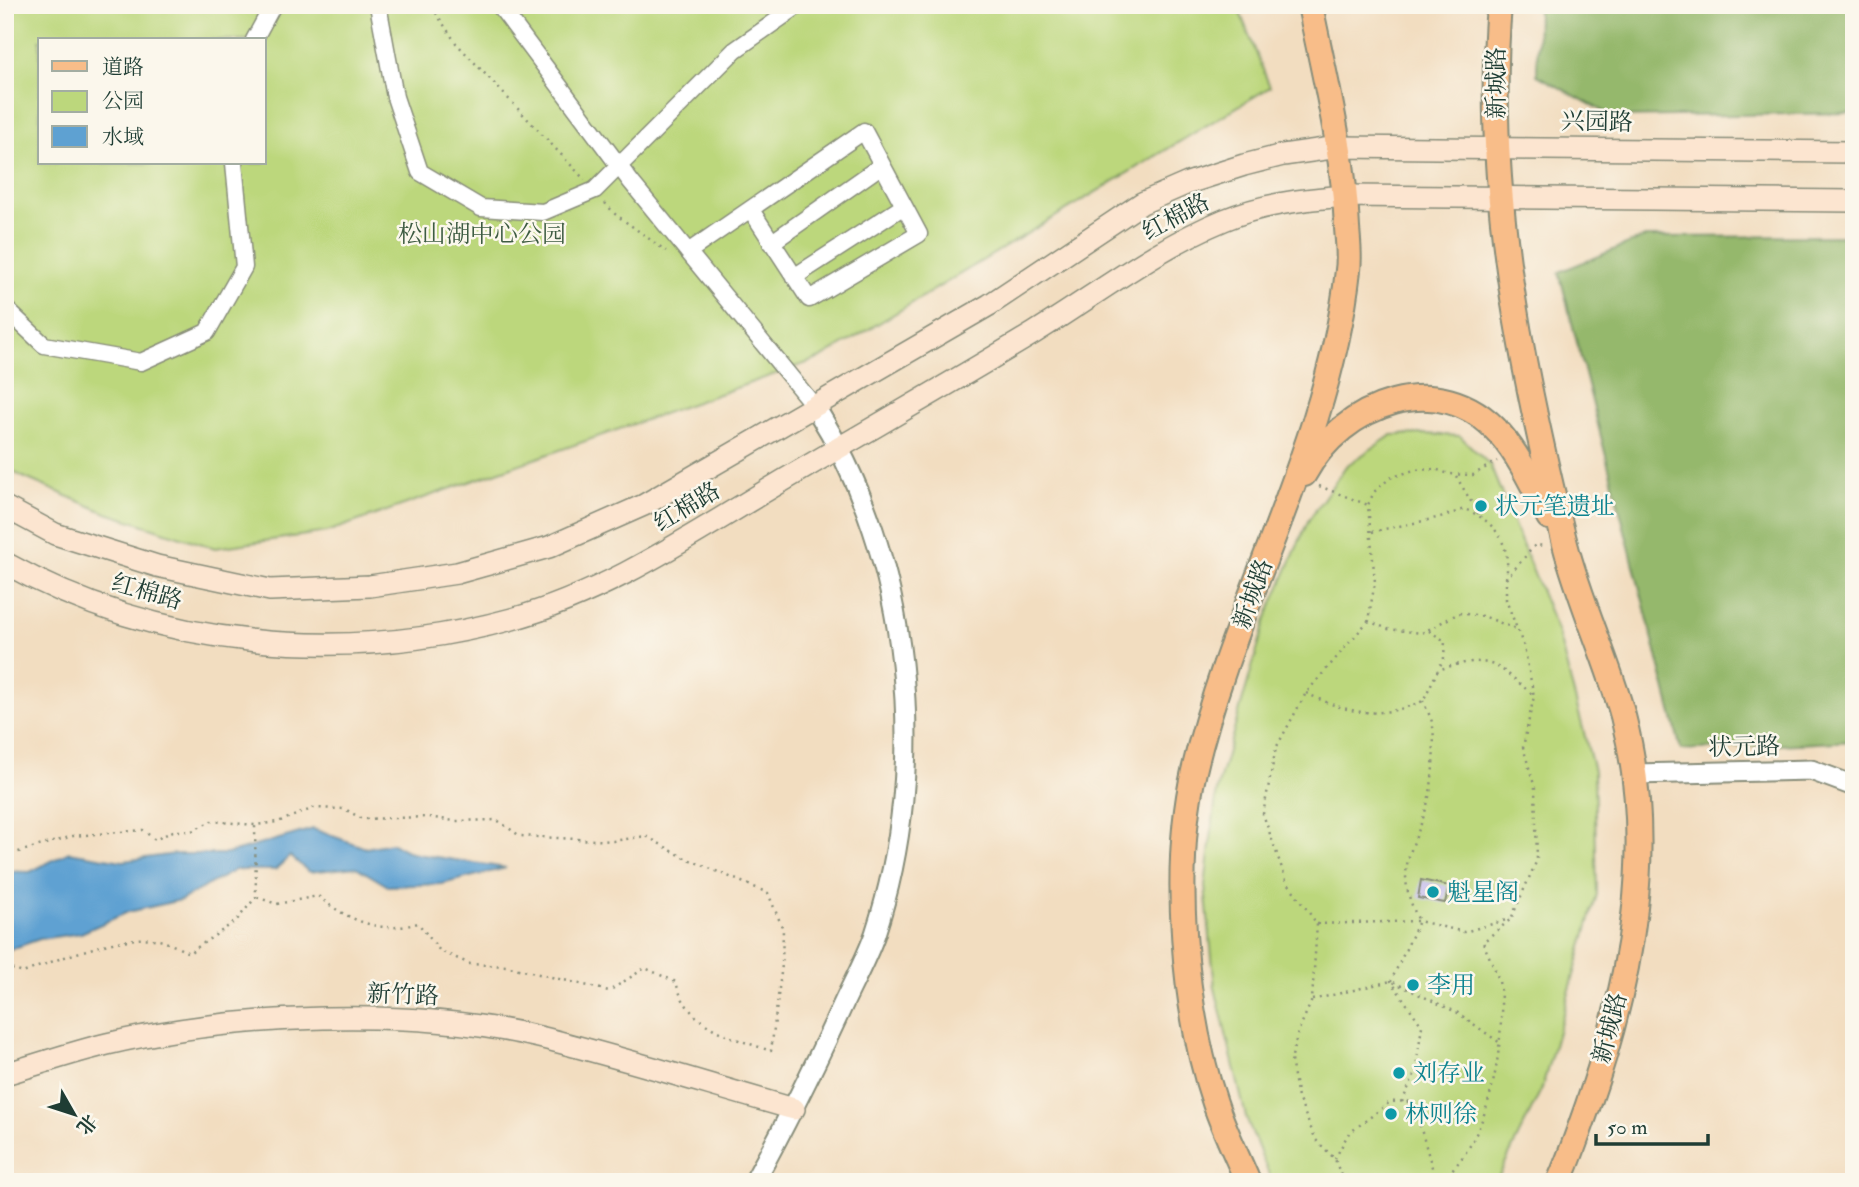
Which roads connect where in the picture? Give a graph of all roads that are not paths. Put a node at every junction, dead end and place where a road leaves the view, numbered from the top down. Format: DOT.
graph roads {
  1 [pos="273,5"];
  2 [pos="378,5"];
  3 [pos="499,5"];
  4 [pos="799,5"];
  5 [pos="1311,5"];
  6 [pos="1499,5"];
  7 [pos="255,38"];
  8 [pos="1339,147"];
  9 [pos="1497,147"];
  10 [pos="1854,152"];
  11 [pos="234,164"];
  12 [pos="618,165"];
  13 [pos="883,165"];
  14 [pos="1346,196"];
  15 [pos="1499,200"];
  16 [pos="1854,201"];
  17 [pos="904,205"];
  18 [pos="751,210"];
  19 [pos="772,243"];
  20 [pos="688,252"];
  21 [pos="794,277"];
  22 [pos="8,316"];
  23 [pos="815,407"];
  24 [pos="840,447"];
  25 [pos="5,507"];
  26 [pos="1281,516"];
  27 [pos="1566,549"];
  28 [pos="5,563"];
  29 [pos="1634,774"];
  30 [pos="1854,786"];
  31 [pos="5,1074"];
  32 [pos="794,1109"];
  33 [pos="754,1182"];
  34 [pos="1248,1182"];
  35 [pos="1559,1182"];
  1 -- 7 [label="street"];
  2 -- 12 [label="street"];
  3 -- 12 [label="street"];
  4 -- 12 [label="street"];
  5 -- 8 [label="main road, 新城路"];
  6 -- 9 [label="main road, 新城路"];
  8 -- 9 [label="main road, 兴园路"];
  8 -- 14 [label="main road, 新城路"];
  8 -- 23 [label="main road, 红棉路"];
  9 -- 10 [label="main road, 兴园路"];
  9 -- 15 [label="main road, 新城路"];
  11 -- 22 [label="street"];
  12 -- 20 [label="street"];
  13 -- 17 [label="street"];
  13 -- 18 [label="street"];
  13 -- 19 [label="street"];
  14 -- 15 [label="main road"];
  14 -- 24 [label="main road, 红棉路"];
  14 -- 26 [label="main road, 新城路"];
  15 -- 16 [label="main road"];
  15 -- 27 [label="main road, 新城路"];
  17 -- 21 [label="street"];
  17 -- 21 [label="street"];
  18 -- 19 [label="street"];
  18 -- 20 [label="street"];
  19 -- 21 [label="street"];
  20 -- 23 [label="street"];
  23 -- 24 [label="street"];
  23 -- 25 [label="main road, 红棉路"];
  24 -- 28 [label="main road, 红棉路"];
  24 -- 32 [label="street"];
  26 -- 27 [label="main road"];
  26 -- 34 [label="main road, 新城路"];
  27 -- 29 [label="main road, 新城路"];
  29 -- 30 [label="street, 状元路"];
  29 -- 35 [label="main road, 新城路"];
  31 -- 32 [label="main road, 新竹路"];
  32 -- 33 [label="street"];
}
